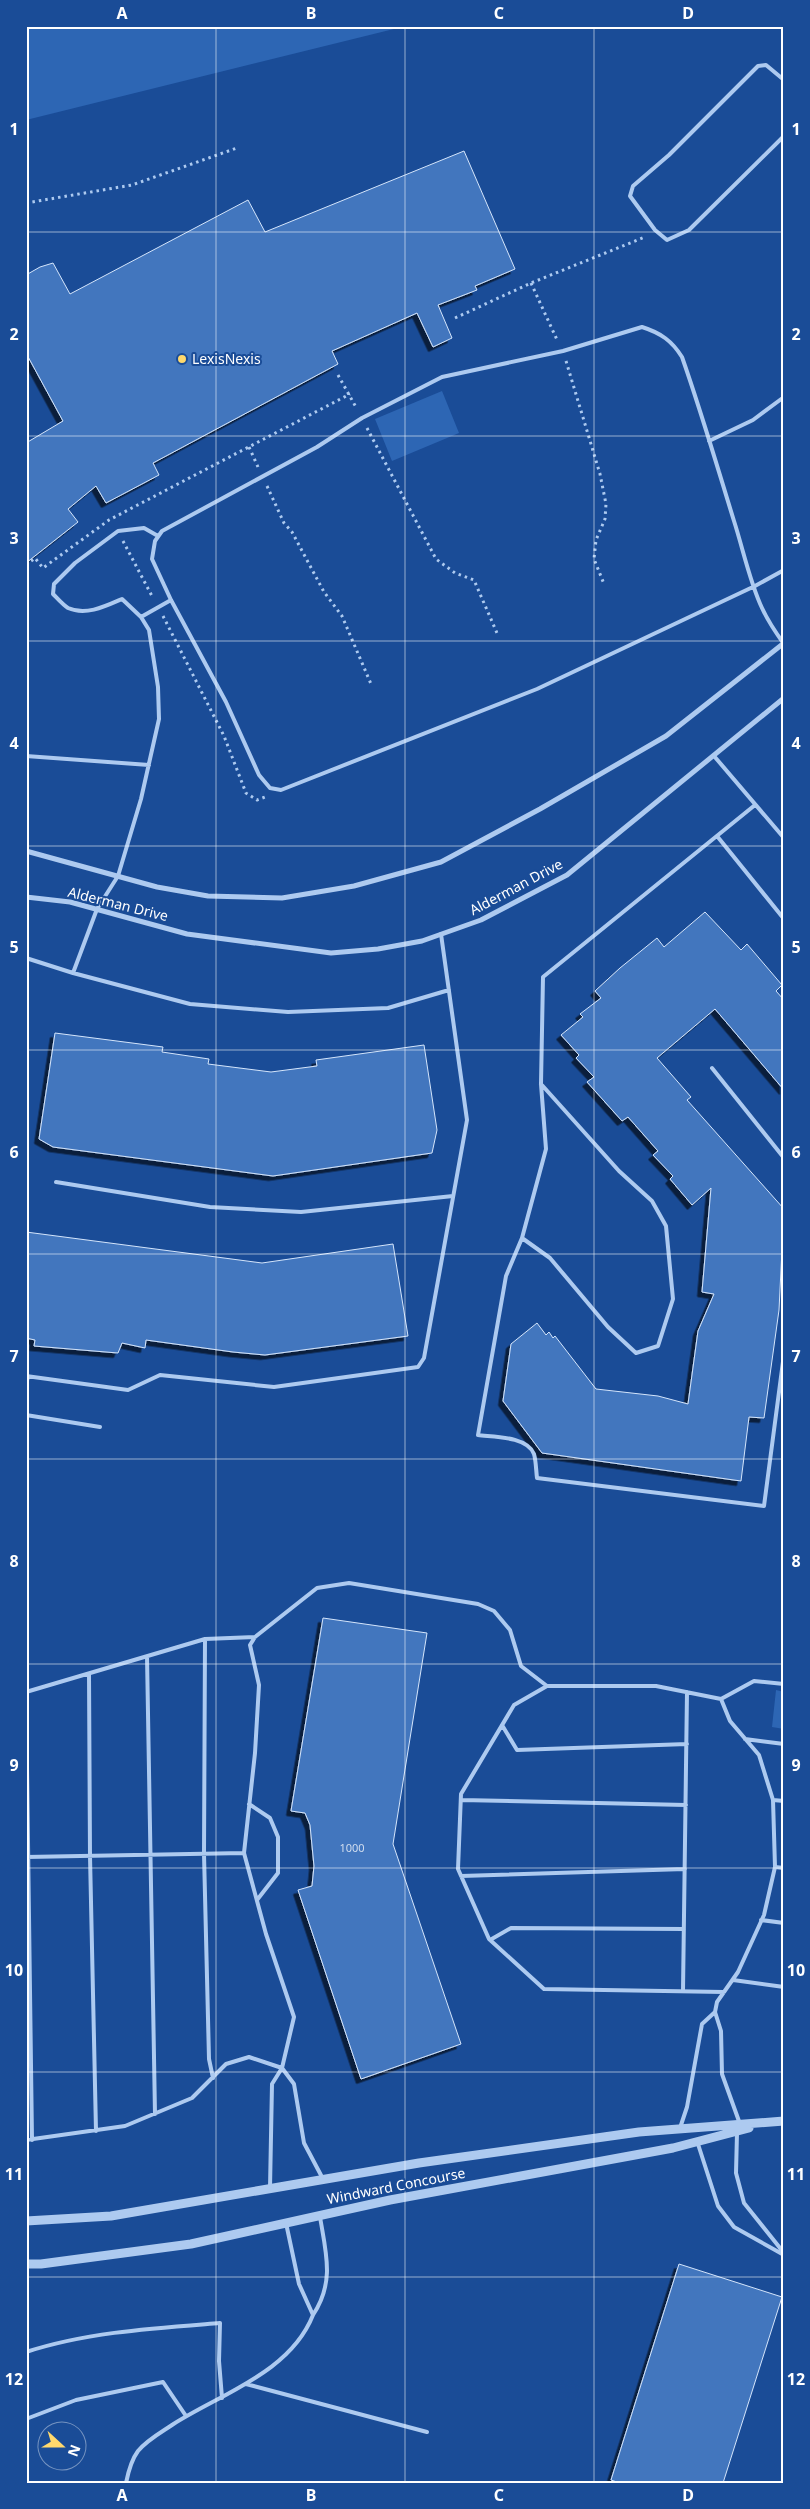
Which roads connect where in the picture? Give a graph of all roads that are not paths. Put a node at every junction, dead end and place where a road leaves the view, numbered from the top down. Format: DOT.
graph roads {
  1 [pos="783,79"];
  2 [pos="784,136"];
  3 [pos="784,397"];
  4 [pos="709,441"];
  5 [pos="158,536"];
  6 [pos="784,570"];
  7 [pos="755,586"];
  8 [pos="171,600"];
  9 [pos="141,617"];
  10 [pos="784,644"];
  11 [pos="784,698"];
  12 [pos="26,756"];
  13 [pos="714,756"];
  14 [pos="149,765"];
  15 [pos="755,804"];
  16 [pos="716,836"];
  17 [pos="784,838"];
  18 [pos="26,850"];
  19 [pos="118,876"];
  20 [pos="26,897"];
  21 [pos="97,909"];
  22 [pos="784,918"];
  23 [pos="442,934"];
  24 [pos="26,958"];
  25 [pos="72,973"];
  26 [pos="449,990"];
  27 [pos="712,1068"];
  28 [pos="541,1084"];
  29 [pos="784,1158"];
  30 [pos="56,1182"];
  31 [pos="453,1196"];
  32 [pos="522,1238"];
  33 [pos="784,1354"];
  34 [pos="27,1376"];
  35 [pos="26,1385"];
  36 [pos="26,1415"];
  37 [pos="100,1427"];
  38 [pos="254,1637"];
  39 [pos="205,1639"];
  40 [pos="147,1656"];
  41 [pos="89,1674"];
  42 [pos="784,1684"];
  43 [pos="547,1686"];
  44 [pos="687,1692"];
  45 [pos="721,1699"];
  46 [pos="502,1725"];
  47 [pos="745,1739"];
  48 [pos="686,1744"];
  49 [pos="784,1744"];
  50 [pos="461,1800"];
  51 [pos="774,1800"];
  52 [pos="784,1801"];
  53 [pos="250,1804"];
  54 [pos="686,1805"];
  55 [pos="244,1853"];
  56 [pos="151,1854"];
  57 [pos="204,1854"];
  58 [pos="90,1856"];
  59 [pos="27,1857"];
  60 [pos="775,1867"];
  61 [pos="784,1868"];
  62 [pos="685,1869"];
  63 [pos="461,1876"];
  64 [pos="257,1900"];
  65 [pos="761,1920"];
  66 [pos="784,1923"];
  67 [pos="684,1929"];
  68 [pos="490,1940"];
  69 [pos="733,1980"];
  70 [pos="784,1987"];
  71 [pos="683,1991"];
  72 [pos="724,1992"];
  73 [pos="715,2012"];
  74 [pos="282,2068"];
  75 [pos="213,2078"];
  76 [pos="155,2114"];
  77 [pos="784,2121"];
  78 [pos="738,2128"];
  79 [pos="680,2129"];
  80 [pos="96,2131"];
  81 [pos="26,2140"];
  82 [pos="32,2140"];
  83 [pos="697,2141"];
  84 [pos="323,2179"];
  85 [pos="270,2188"];
  86 [pos="320,2215"];
  87 [pos="26,2221"];
  88 [pos="286,2223"];
  89 [pos="784,2254"];
  90 [pos="26,2264"];
  91 [pos="313,2314"];
  92 [pos="26,2352"];
  93 [pos="246,2384"];
  94 [pos="222,2398"];
  95 [pos="186,2416"];
  96 [pos="26,2419"];
  97 [pos="427,2432"];
  98 [pos="126,2483"];
  1 -- 2 [label="lane"];
  3 -- 4 [label="lane"];
  4 -- 5 [label="lane"];
  4 -- 7 [label="lane"];
  5 -- 8 [label="lane"];
  5 -- 9 [label="lane"];
  6 -- 7 [label="lane"];
  7 -- 8 [label="lane"];
  7 -- 10 [label="lane"];
  8 -- 9 [label="lane"];
  9 -- 14 [label="lane"];
  10 -- 19 [label="street, Alderman Drive"];
  11 -- 13 [label="street, Alderman Drive"];
  12 -- 14 [label="lane"];
  13 -- 15 [label="lane"];
  13 -- 23 [label="street, Alderman Drive"];
  14 -- 19 [label="lane"];
  15 -- 16 [label="lane"];
  15 -- 17 [label="lane"];
  16 -- 22 [label="lane"];
  16 -- 28 [label="lane"];
  18 -- 19 [label="street, Alderman Drive"];
  19 -- 21 [label="lane"];
  20 -- 21 [label="street, Alderman Drive"];
  21 -- 23 [label="street, Alderman Drive"];
  21 -- 25 [label="lane"];
  23 -- 26 [label="lane"];
  24 -- 25 [label="lane"];
  25 -- 26 [label="lane"];
  26 -- 31 [label="lane"];
  27 -- 29 [label="lane"];
  28 -- 32 [label="lane"];
  28 -- 32 [label="lane"];
  30 -- 31 [label="lane"];
  31 -- 34 [label="lane"];
  32 -- 33 [label="lane"];
  34 -- 35 [label="lane"];
  36 -- 37 [label="lane"];
  38 -- 39 [label="lane"];
  38 -- 43 [label="lane"];
  38 -- 53 [label="lane"];
  39 -- 40 [label="lane"];
  39 -- 57 [label="lane"];
  40 -- 41 [label="lane"];
  40 -- 56 [label="lane"];
  41 -- 58 [label="lane"];
  41 -- 59 [label="lane"];
  42 -- 45 [label="lane"];
  43 -- 44 [label="lane"];
  43 -- 46 [label="lane"];
  44 -- 45 [label="lane"];
  44 -- 48 [label="lane"];
  45 -- 47 [label="lane"];
  46 -- 48 [label="lane"];
  46 -- 50 [label="lane"];
  47 -- 49 [label="lane"];
  47 -- 51 [label="lane"];
  48 -- 54 [label="lane"];
  50 -- 54 [label="lane"];
  50 -- 63 [label="lane"];
  51 -- 52 [label="lane"];
  51 -- 60 [label="lane"];
  53 -- 55 [label="lane"];
  53 -- 64 [label="lane"];
  54 -- 62 [label="lane"];
  55 -- 57 [label="lane"];
  55 -- 64 [label="lane"];
  56 -- 57 [label="lane"];
  56 -- 58 [label="lane"];
  56 -- 76 [label="lane"];
  57 -- 75 [label="lane"];
  58 -- 59 [label="lane"];
  58 -- 80 [label="lane"];
  59 -- 82 [label="lane"];
  60 -- 61 [label="lane"];
  60 -- 65 [label="lane"];
  62 -- 63 [label="lane"];
  62 -- 67 [label="lane"];
  63 -- 68 [label="lane"];
  64 -- 74 [label="lane"];
  65 -- 66 [label="lane"];
  65 -- 69 [label="lane"];
  67 -- 68 [label="lane"];
  67 -- 71 [label="lane"];
  68 -- 71 [label="lane"];
  69 -- 70 [label="lane"];
  69 -- 72 [label="lane"];
  71 -- 72 [label="lane"];
  72 -- 73 [label="lane"];
  73 -- 78 [label="lane"];
  73 -- 79 [label="lane"];
  74 -- 75 [label="lane"];
  74 -- 84 [label="lane"];
  74 -- 85 [label="lane"];
  75 -- 76 [label="lane"];
  76 -- 80 [label="lane"];
  77 -- 78 [label="street, Windward Concourse"];
  78 -- 79 [label="street, Windward Concourse"];
  78 -- 83 [label="street, Windward Concourse"];
  78 -- 89 [label="lane"];
  79 -- 84 [label="street, Windward Concourse"];
  80 -- 82 [label="lane"];
  81 -- 82 [label="lane"];
  83 -- 86 [label="street, Windward Concourse"];
  83 -- 89 [label="lane"];
  84 -- 85 [label="street, Windward Concourse"];
  85 -- 87 [label="street, Windward Concourse"];
  86 -- 88 [label="street, Windward Concourse"];
  86 -- 91 [label="lane"];
  88 -- 90 [label="street, Windward Concourse"];
  88 -- 91 [label="lane"];
  91 -- 93 [label="lane"];
  92 -- 94 [label="lane"];
  93 -- 94 [label="lane"];
  93 -- 97 [label="lane"];
  94 -- 95 [label="lane"];
  95 -- 96 [label="lane"];
  95 -- 98 [label="lane"];
}
